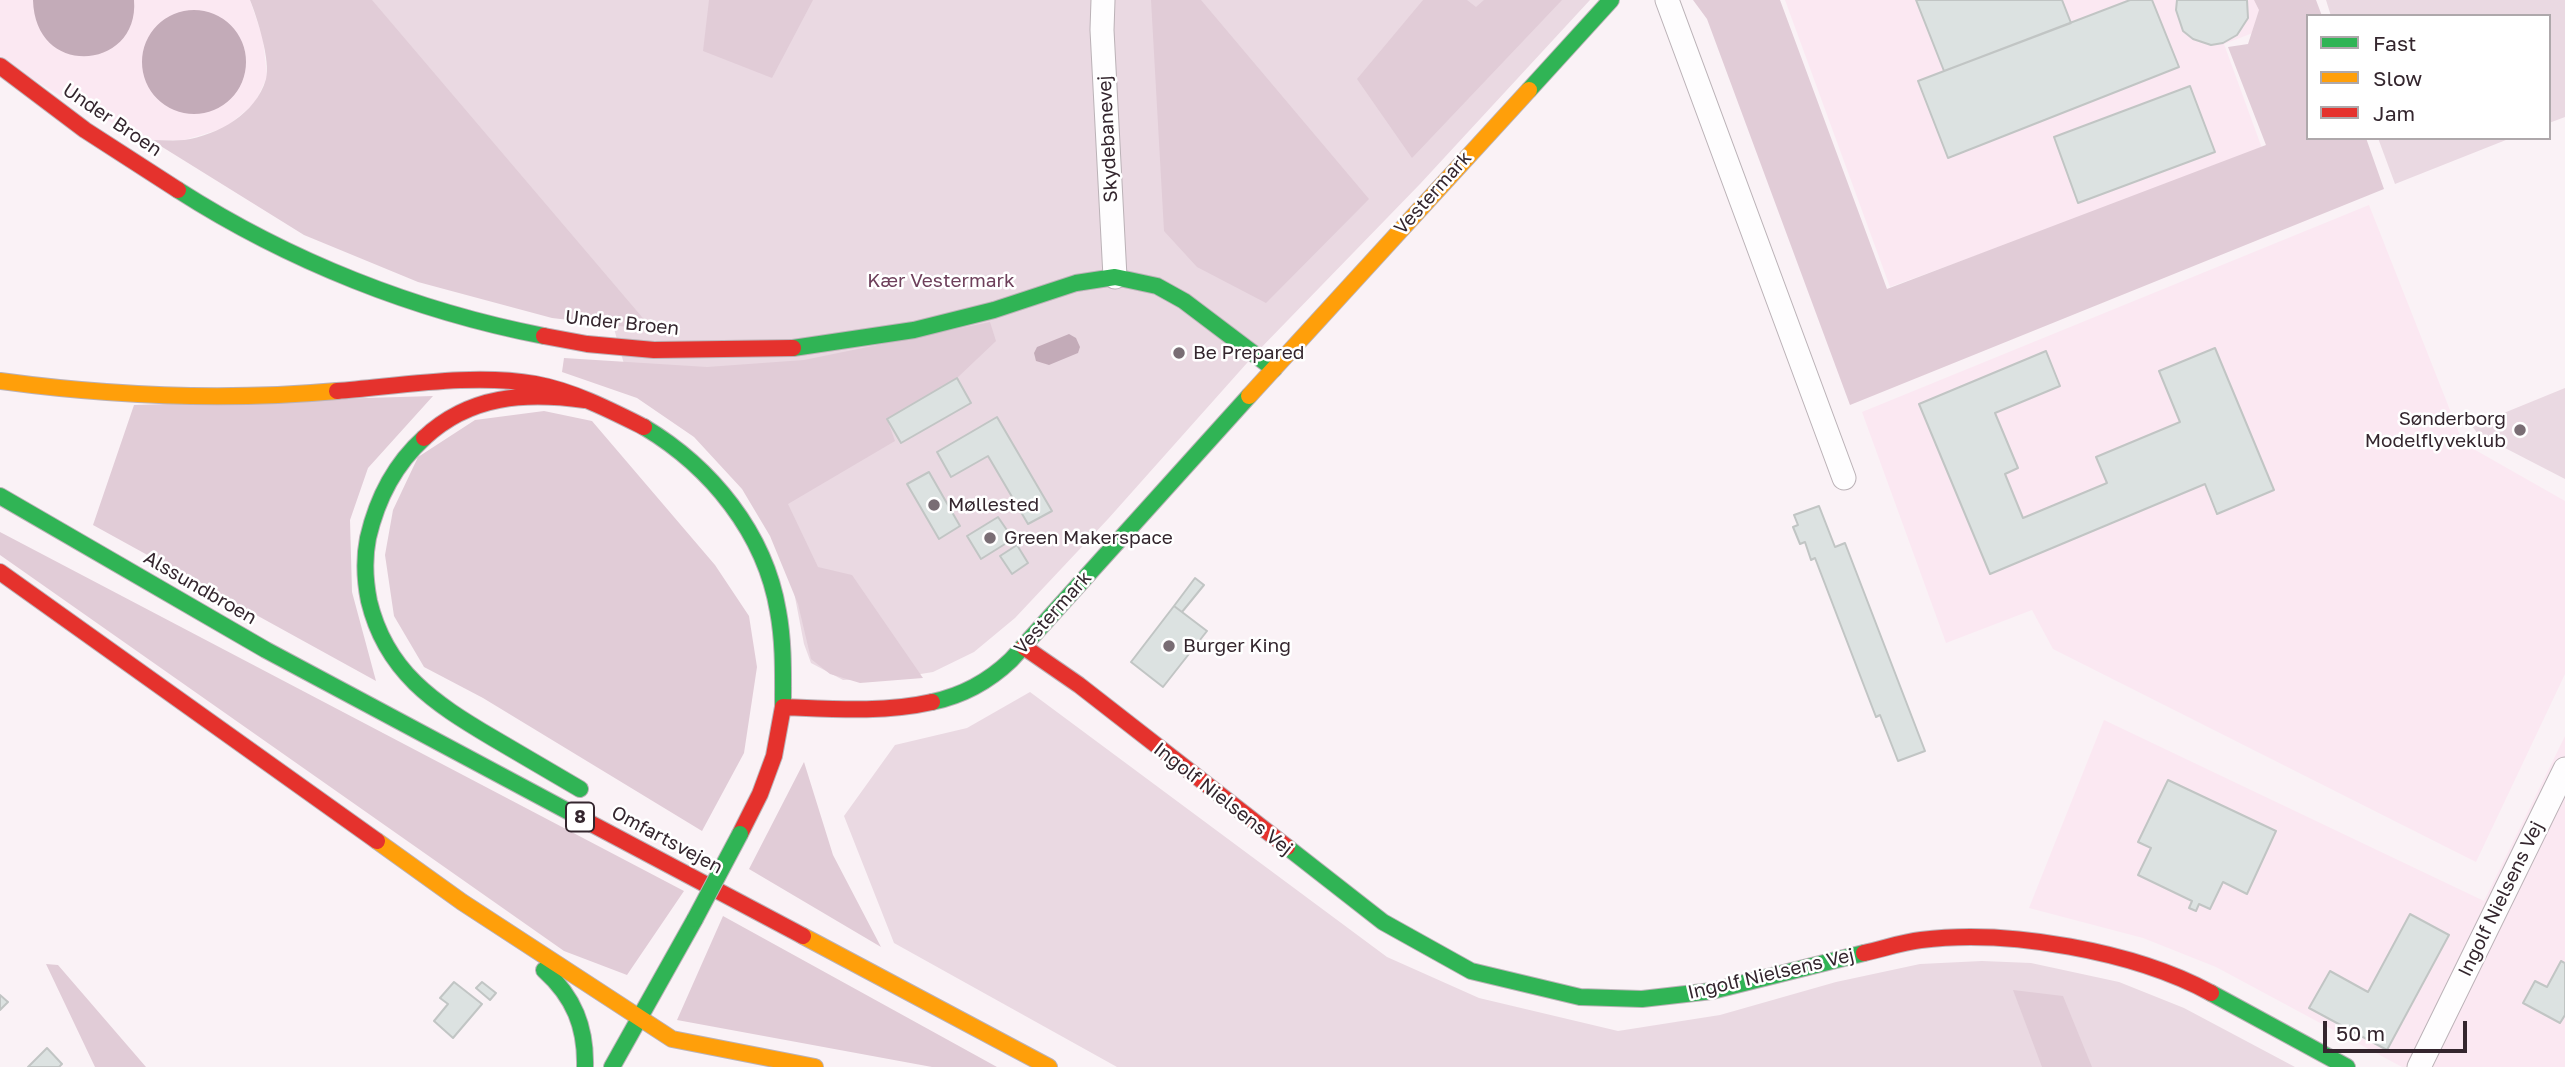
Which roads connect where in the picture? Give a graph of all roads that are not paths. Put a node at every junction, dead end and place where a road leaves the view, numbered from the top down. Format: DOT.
graph roads {
  1 [pos="1103,0"];
  2 [pos="1611,0"];
  3 [pos="1667,0"];
  4 [pos="0,66"];
  5 [pos="1115,277"];
  6 [pos="1274,369"];
  7 [pos="0,381"];
  8 [pos="585,400"];
  9 [pos="1844,478"];
  10 [pos="0,496"];
  11 [pos="12,521"];
  12 [pos="0,572"];
  13 [pos="1024,648"];
  14 [pos="266,650"];
  15 [pos="783,707"];
  16 [pos="2565,769"];
  17 [pos="594,797"];
  18 [pos="711,865"];
  19 [pos="734,879"];
  20 [pos="769,900"];
  21 [pos="462,902"];
  22 [pos="894,984"];
  23 [pos="640,1019"];
  24 [pos="585,1067"];
  25 [pos="612,1067"];
  26 [pos="815,1067"];
  27 [pos="1049,1067"];
  28 [pos="2347,1067"];
  29 [pos="2419,1067"];
  1 -- 5 [label="street, Skydebanevej"];
  2 -- 6 [label="main road, Vestermark"];
  3 -- 9 [label="street"];
  4 -- 5 [label="main road, Under Broen"];
  5 -- 6 [label="main road, Under Broen"];
  6 -- 13 [label="main road, Vestermark"];
  7 -- 8 [label="main road"];
  8 -- 15 [label="main road"];
  8 -- 17 [label="main road"];
  10 -- 14 [label="main road, Alssundbroen / 8"];
  11 -- 14 [label="main road, Alssundbroen / 8"];
  12 -- 21 [label="main road"];
  13 -- 15 [label="main road, Vestermark"];
  13 -- 28 [label="main road, Ingolf Nielsens Vej"];
  14 -- 22 [label="main road, Omfartsvejen / 8"];
  15 -- 23 [label="main road, bridge"];
  16 -- 29 [label="street, Ingolf Nielsens Vej"];
  18 -- 19 [label="main road"];
  20 -- 22 [label="main road"];
  21 -- 23 [label="main road"];
  21 -- 24 [label="main road"];
  22 -- 27 [label="main road, Omfartsvejen / 8"];
  23 -- 25 [label="main road"];
  23 -- 26 [label="main road"];
}
